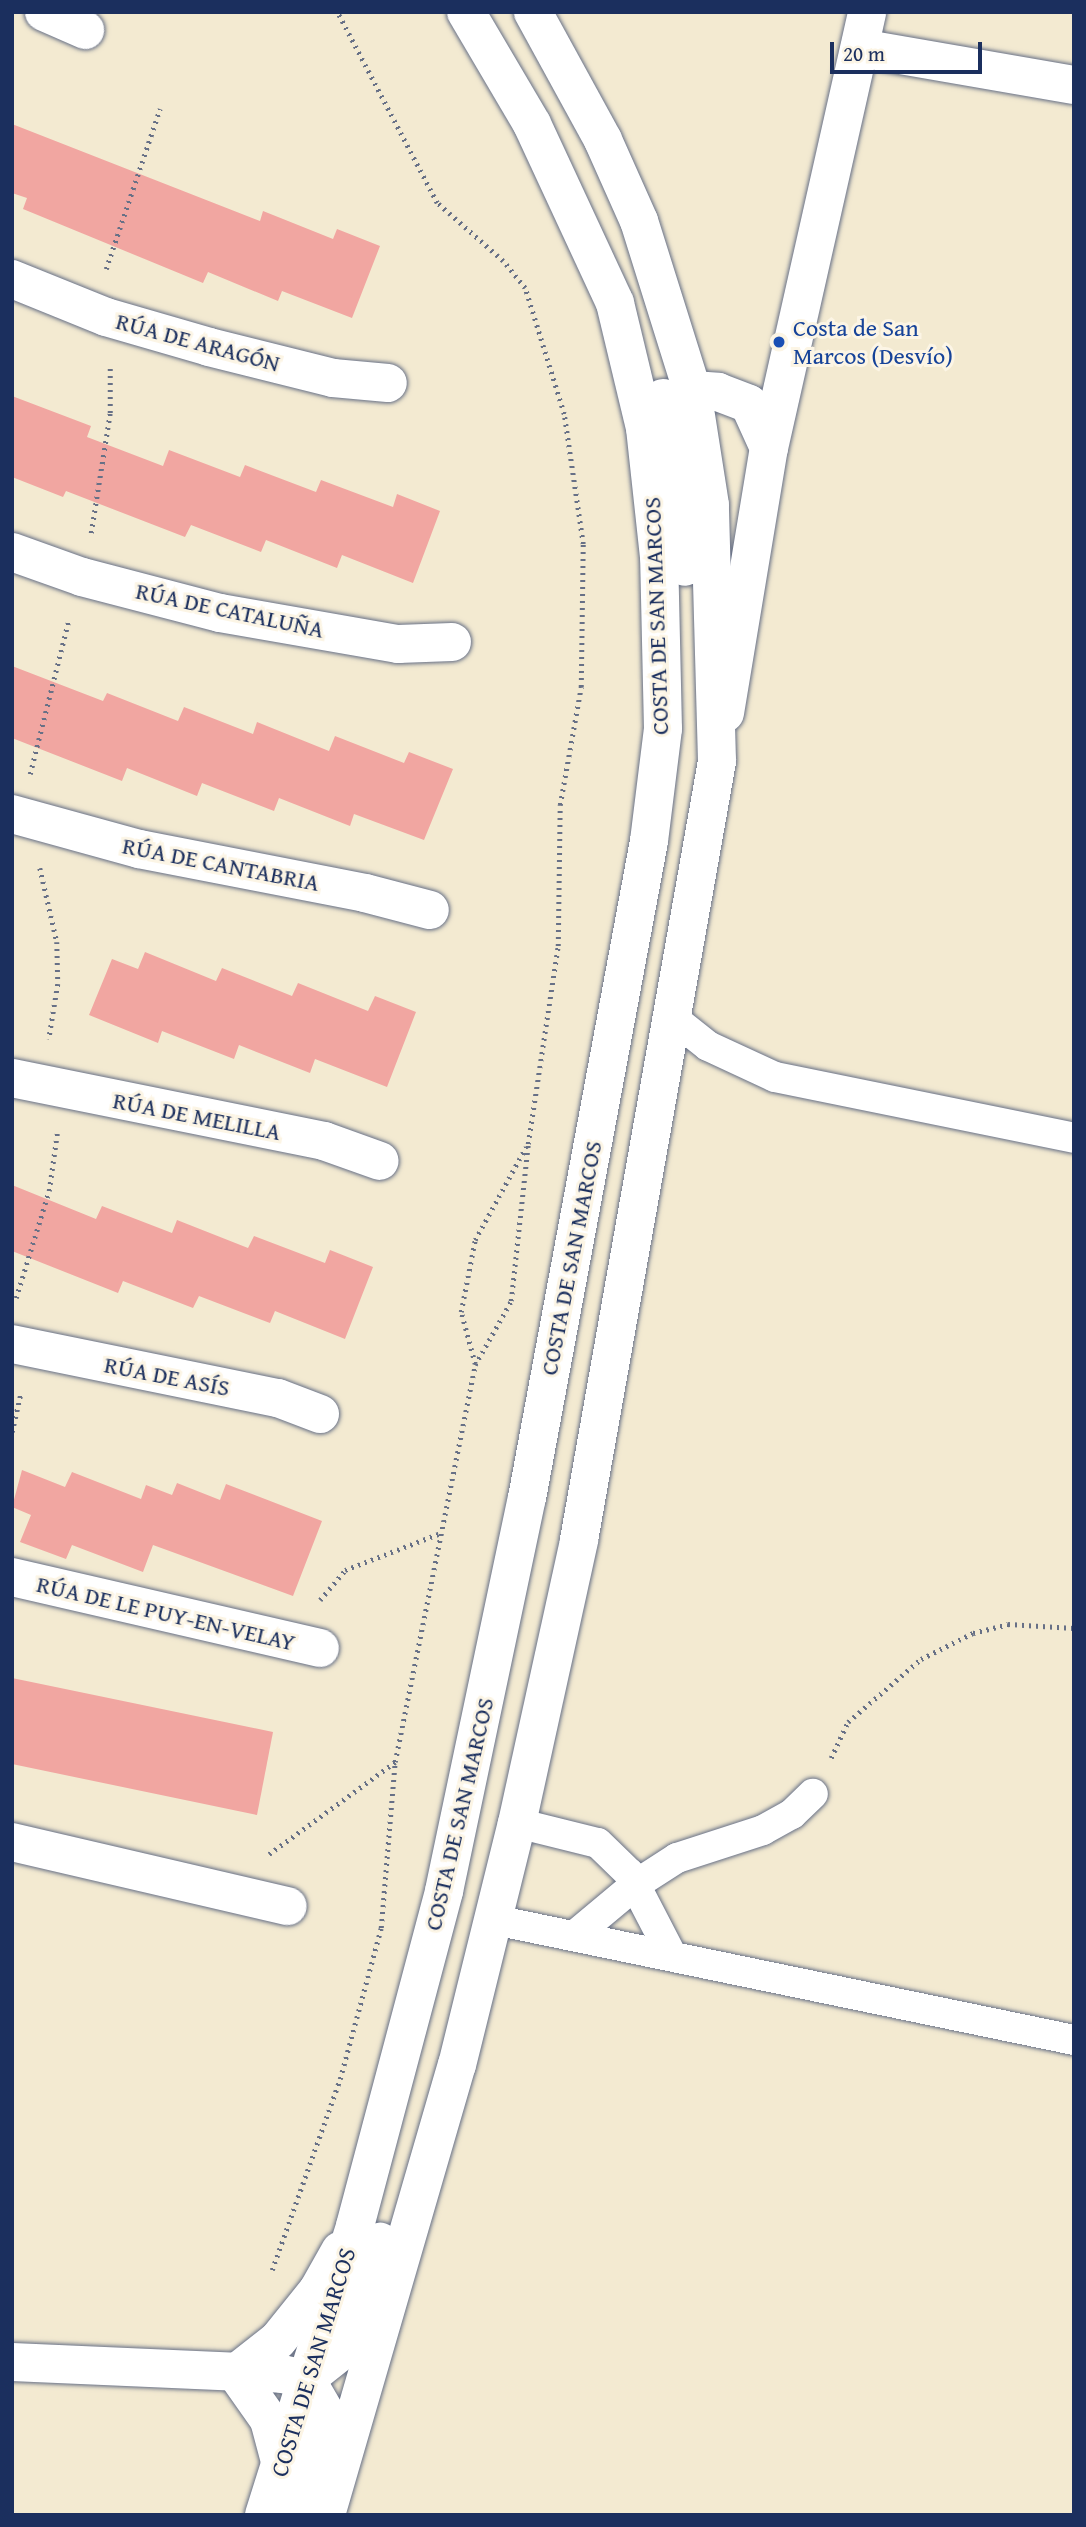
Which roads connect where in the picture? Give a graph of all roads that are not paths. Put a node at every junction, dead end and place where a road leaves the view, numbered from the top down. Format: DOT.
graph roads {
  1 [pos="44,12"];
  2 [pos="466,12"];
  3 [pos="533,12"];
  4 [pos="85,30"];
  5 [pos="864,30"];
  6 [pos="1074,85"];
  7 [pos="12,279"];
  8 [pos="615,303"];
  9 [pos="792,347"];
  10 [pos="388,383"];
  11 [pos="692,390"];
  12 [pos="749,404"];
  13 [pos="670,426"];
  14 [pos="769,448"];
  15 [pos="679,475"];
  16 [pos="710,505"];
  17 [pos="12,552"];
  18 [pos="452,642"];
  19 [pos="663,729"];
  20 [pos="717,761"];
  21 [pos="21,817"];
  22 [pos="430,911"];
  23 [pos="674,1019"];
  24 [pos="12,1078"];
  25 [pos="1074,1138"];
  26 [pos="380,1161"];
  27 [pos="12,1344"];
  28 [pos="320,1414"];
  29 [pos="12,1577"];
  30 [pos="302,1644"];
  31 [pos="813,1794"];
  32 [pos="517,1823"];
  33 [pos="12,1842"];
  34 [pos="635,1885"];
  35 [pos="288,1906"];
  36 [pos="495,1920"];
  37 [pos="574,1936"];
  38 [pos="672,1956"];
  39 [pos="1074,2040"];
  40 [pos="457,2065"];
  41 [pos="355,2226"];
  42 [pos="12,2362"];
  43 [pos="236,2373"];
  44 [pos="306,2379"];
  45 [pos="281,2465"];
  46 [pos="264,2515"];
  47 [pos="299,2515"];
  48 [pos="326,2515"];
  1 -- 4 [label="main road"];
  2 -- 8 [label="main road, COSTA DE SAN MARCOS"];
  3 -- 11 [label="main road"];
  5 -- 6 [label="main road"];
  5 -- 9 [label="main road"];
  7 -- 10 [label="main road, RÚA DE ARAGÓN"];
  8 -- 13 [label="main road"];
  8 -- 19 [label="main road, COSTA DE SAN MARCOS"];
  9 -- 12 [label="main road"];
  9 -- 14 [label="main road"];
  11 -- 12 [label="main road"];
  11 -- 13 [label="main road"];
  11 -- 16 [label="main road"];
  12 -- 14 [label="main road"];
  13 -- 15 [label="main road"];
  14 -- 16 [label="main road"];
  14 -- 20 [label="main road"];
  15 -- 16 [label="main road"];
  15 -- 19 [label="main road"];
  16 -- 20 [label="main road"];
  17 -- 18 [label="main road, RÚA DE CATALUÑA"];
  19 -- 41 [label="main road, COSTA DE SAN MARCOS"];
  20 -- 23 [label="main road"];
  21 -- 22 [label="main road, RÚA DE CANTABRIA"];
  23 -- 25 [label="lane"];
  23 -- 32 [label="main road"];
  24 -- 26 [label="main road, RÚA DE MELILLA"];
  27 -- 28 [label="main road, RÚA DE ASÍS"];
  29 -- 30 [label="main road, RÚA DE LE PUY-EN-VELAY"];
  31 -- 34 [label="lane"];
  32 -- 34 [label="lane"];
  32 -- 36 [label="main road"];
  33 -- 35 [label="main road"];
  34 -- 37 [label="lane"];
  34 -- 38 [label="lane"];
  36 -- 37 [label="lane"];
  36 -- 40 [label="main road"];
  37 -- 38 [label="lane"];
  38 -- 39 [label="lane"];
  40 -- 44 [label="main road"];
  40 -- 48 [label="main road"];
  41 -- 43 [label="main road"];
  41 -- 44 [label="main road, COSTA DE SAN MARCOS"];
  42 -- 43 [label="main road"];
  43 -- 44 [label="main road"];
  43 -- 45 [label="main road"];
  44 -- 45 [label="main road, COSTA DE SAN MARCOS"];
  44 -- 47 [label="main road"];
  45 -- 46 [label="main road, COSTA DE SAN MARCOS"];
}
